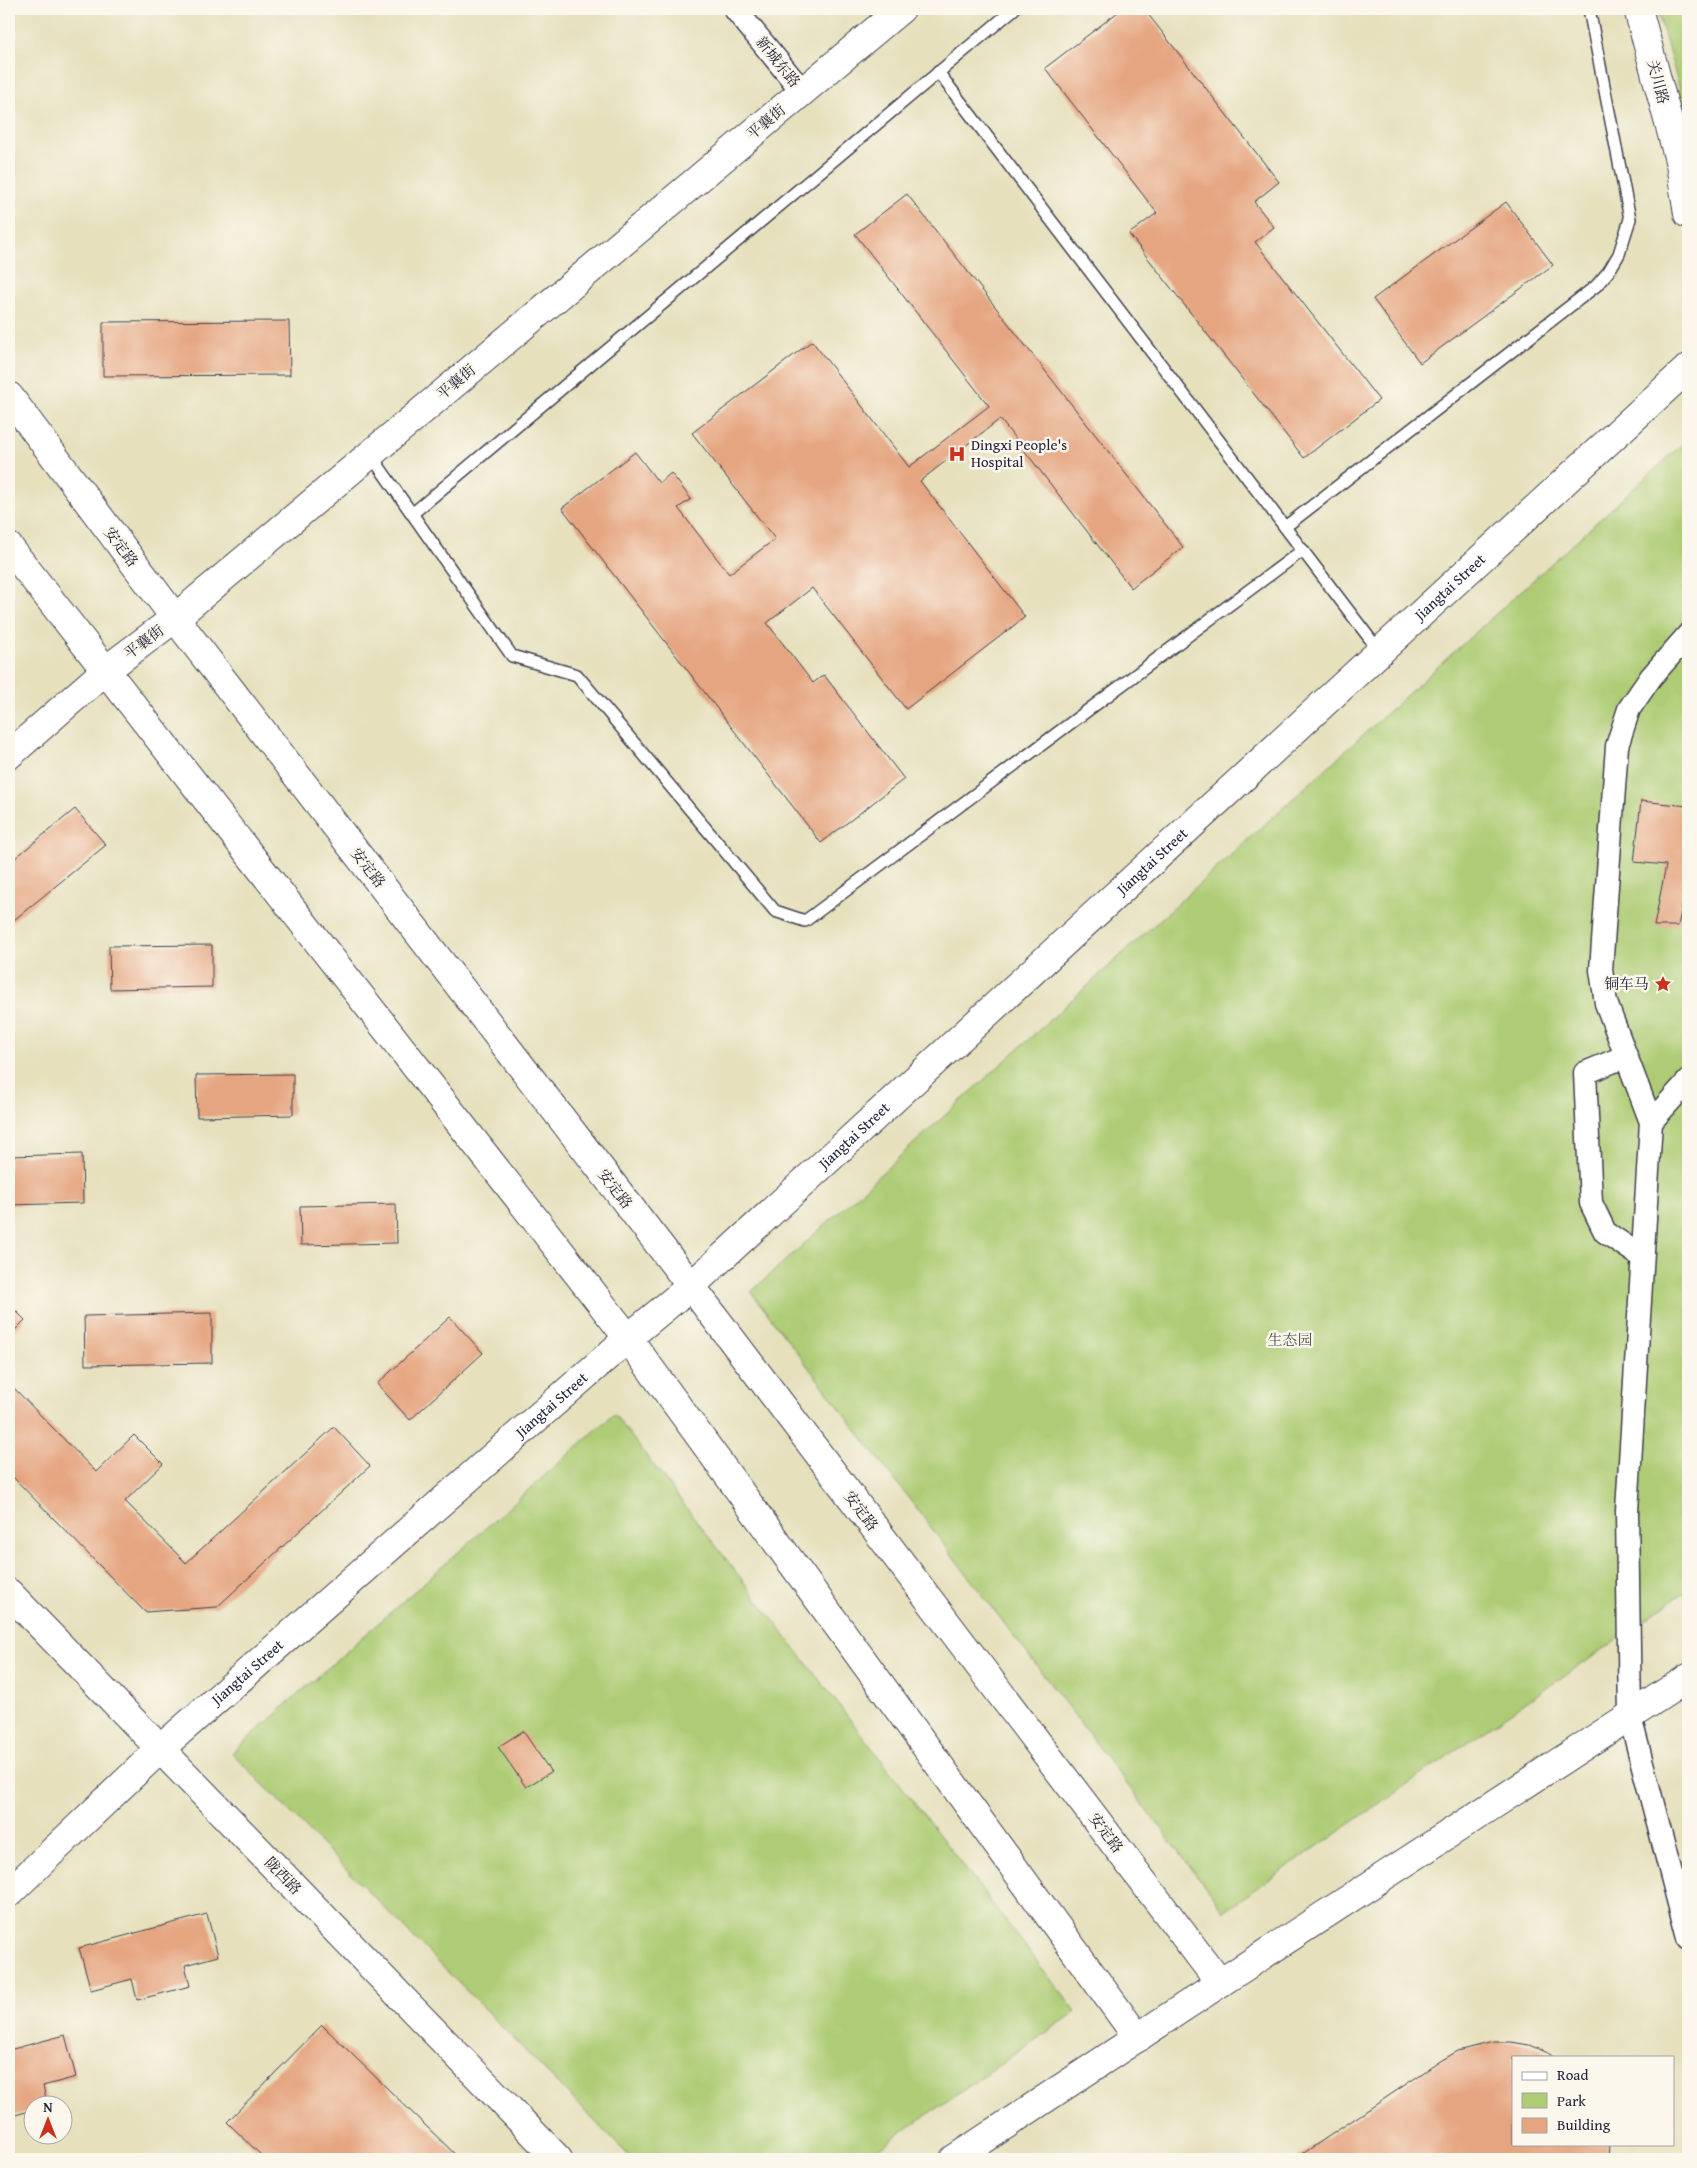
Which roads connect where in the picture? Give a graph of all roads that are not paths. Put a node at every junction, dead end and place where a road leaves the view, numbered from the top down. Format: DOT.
graph roads {
  1 [pos="735,9"];
  2 [pos="901,9"];
  3 [pos="1014,9"];
  4 [pos="1589,9"];
  5 [pos="1638,9"];
  6 [pos="938,72"];
  7 [pos="802,92"];
  8 [pos="1688,214"];
  9 [pos="1688,368"];
  10 [pos="9,396"];
  11 [pos="370,454"];
  12 [pos="412,514"];
  13 [pos="1285,527"];
  14 [pos="9,546"];
  15 [pos="1303,550"];
  16 [pos="175,618"];
  17 [pos="1688,636"];
  18 [pos="1380,652"];
  19 [pos="106,670"];
  20 [pos="9,755"];
  21 [pos="1626,1056"];
  22 [pos="1688,1081"];
  23 [pos="1650,1122"];
  24 [pos="1642,1257"];
  25 [pos="691,1286"];
  26 [pos="628,1338"];
  27 [pos="9,1593"];
  28 [pos="1688,1678"];
  29 [pos="1630,1717"];
  30 [pos="160,1749"];
  31 [pos="9,1893"];
  32 [pos="1688,1938"];
  33 [pos="1220,1983"];
  34 [pos="1138,2038"];
  35 [pos="558,2159"];
  36 [pos="954,2159"];
  1 -- 7 [label="street, 新城东路"];
  2 -- 7 [label="street, 平襄街"];
  3 -- 6 [label="lane"];
  4 -- 13 [label="lane"];
  5 -- 8 [label="street, 关川路"];
  6 -- 12 [label="lane"];
  6 -- 13 [label="lane"];
  7 -- 11 [label="street, 平襄街"];
  9 -- 18 [label="street, Jiangtai Street"];
  10 -- 16 [label="street, 安定路"];
  11 -- 12 [label="lane"];
  11 -- 16 [label="street, 平襄街"];
  12 -- 15 [label="lane"];
  13 -- 15 [label="lane"];
  14 -- 19 [label="street"];
  15 -- 18 [label="lane"];
  16 -- 19 [label="street, 平襄街"];
  16 -- 25 [label="street, 安定路"];
  17 -- 21 [label="street"];
  18 -- 25 [label="street, Jiangtai Street"];
  19 -- 20 [label="street, 平襄街"];
  19 -- 26 [label="street"];
  21 -- 23 [label="street"];
  21 -- 24 [label="street"];
  22 -- 23 [label="street"];
  23 -- 24 [label="street"];
  24 -- 29 [label="street"];
  25 -- 26 [label="street, Jiangtai Street"];
  25 -- 33 [label="street, 安定路"];
  26 -- 30 [label="street, Jiangtai Street"];
  26 -- 34 [label="street"];
  27 -- 30 [label="street, 陇西路"];
  28 -- 29 [label="street"];
  29 -- 32 [label="street"];
  29 -- 33 [label="street"];
  30 -- 31 [label="street, Jiangtai Street"];
  30 -- 35 [label="street, 陇西路"];
  33 -- 34 [label="street"];
  34 -- 36 [label="street"];
}
